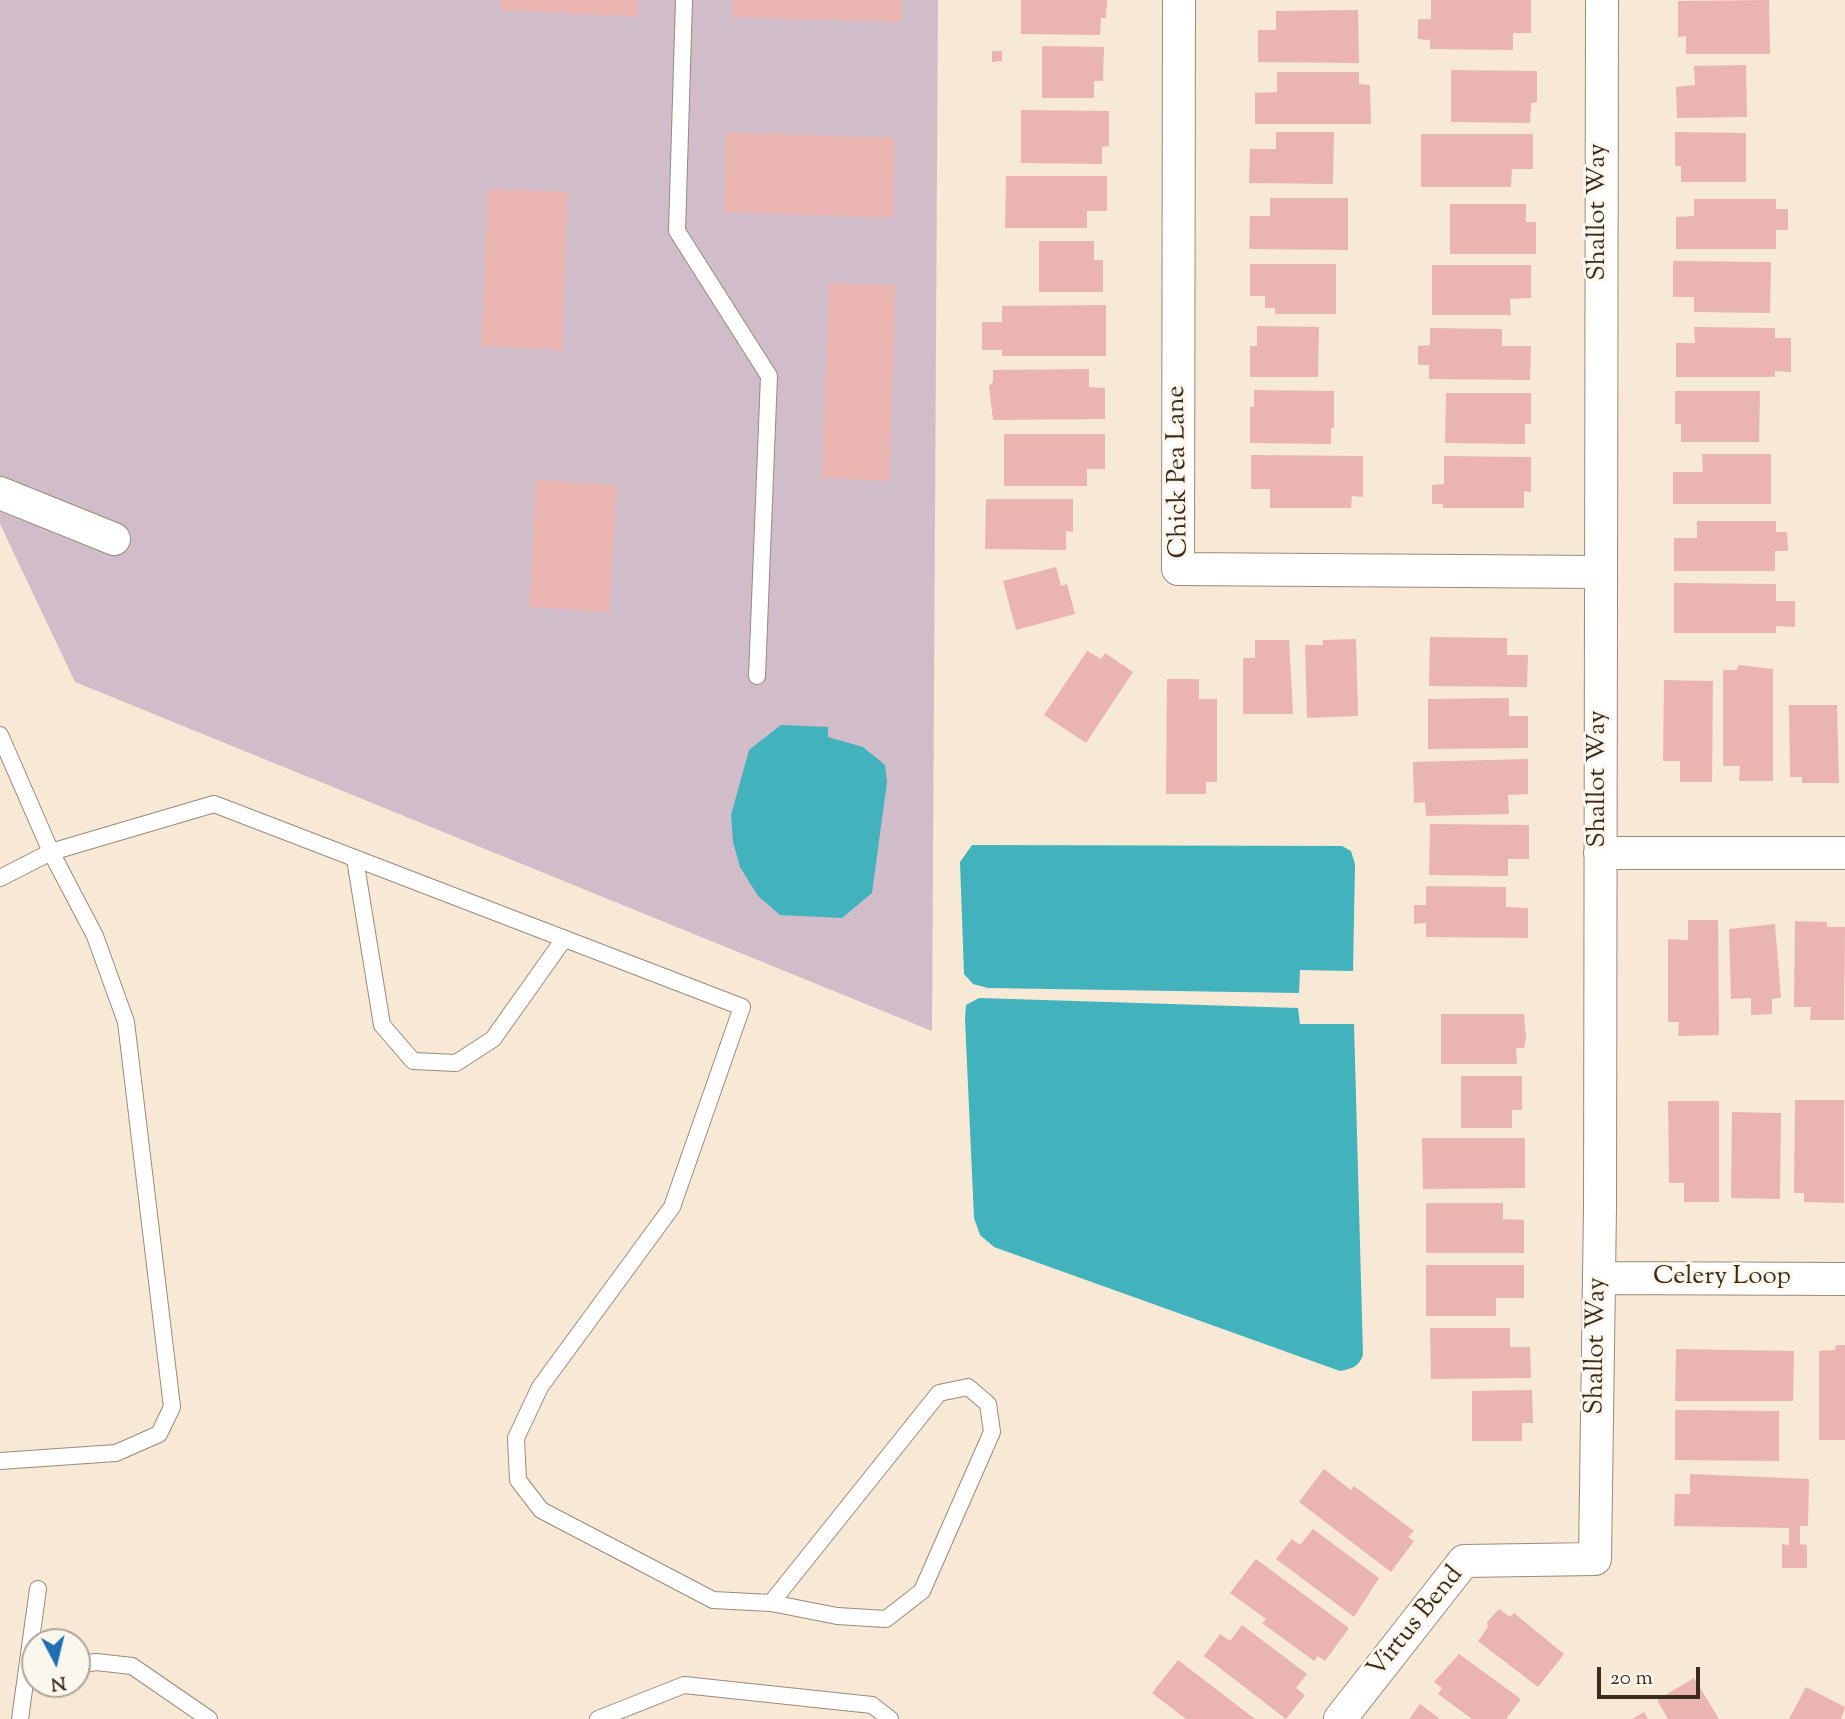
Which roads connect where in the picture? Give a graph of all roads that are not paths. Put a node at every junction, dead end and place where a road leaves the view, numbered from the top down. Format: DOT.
graph roads {
  1 [pos="684,0"];
  2 [pos="1179,0"];
  3 [pos="1602,0"];
  4 [pos="0,493"];
  5 [pos="114,538"];
  6 [pos="1599,572"];
  7 [pos="757,676"];
  8 [pos="0,735"];
  9 [pos="51,852"];
  10 [pos="1600,853"];
  11 [pos="1845,853"];
  12 [pos="355,859"];
  13 [pos="0,878"];
  14 [pos="564,939"];
  15 [pos="1599,1278"];
  16 [pos="1845,1279"];
  17 [pos="0,1461"];
  18 [pos="1595,1559"];
  19 [pos="38,1589"];
  20 [pos="771,1603"];
  21 [pos="91,1663"];
  22 [pos="22,1699"];
  23 [pos="20,1719"];
  24 [pos="209,1719"];
  25 [pos="598,1719"];
  26 [pos="890,1719"];
  27 [pos="1340,1719"];
  1 -- 7 [label="lane"];
  2 -- 6 [label="street, Chick Pea Lane"];
  3 -- 6 [label="street, Shallot Way"];
  4 -- 5 [label="street"];
  6 -- 10 [label="street, Shallot Way"];
  8 -- 9 [label="lane"];
  9 -- 12 [label="lane"];
  9 -- 13 [label="lane"];
  9 -- 17 [label="lane"];
  10 -- 11 [label="street"];
  10 -- 15 [label="street, Shallot Way"];
  12 -- 14 [label="lane"];
  12 -- 14 [label="lane"];
  14 -- 20 [label="lane"];
  15 -- 16 [label="street, Celery Loop"];
  15 -- 18 [label="street, Shallot Way"];
  18 -- 27 [label="street, Virtus Bend"];
  19 -- 22 [label="lane"];
  20 -- 20 [label="lane"];
  21 -- 24 [label="lane"];
  22 -- 23 [label="lane"];
  25 -- 26 [label="lane"];
}
